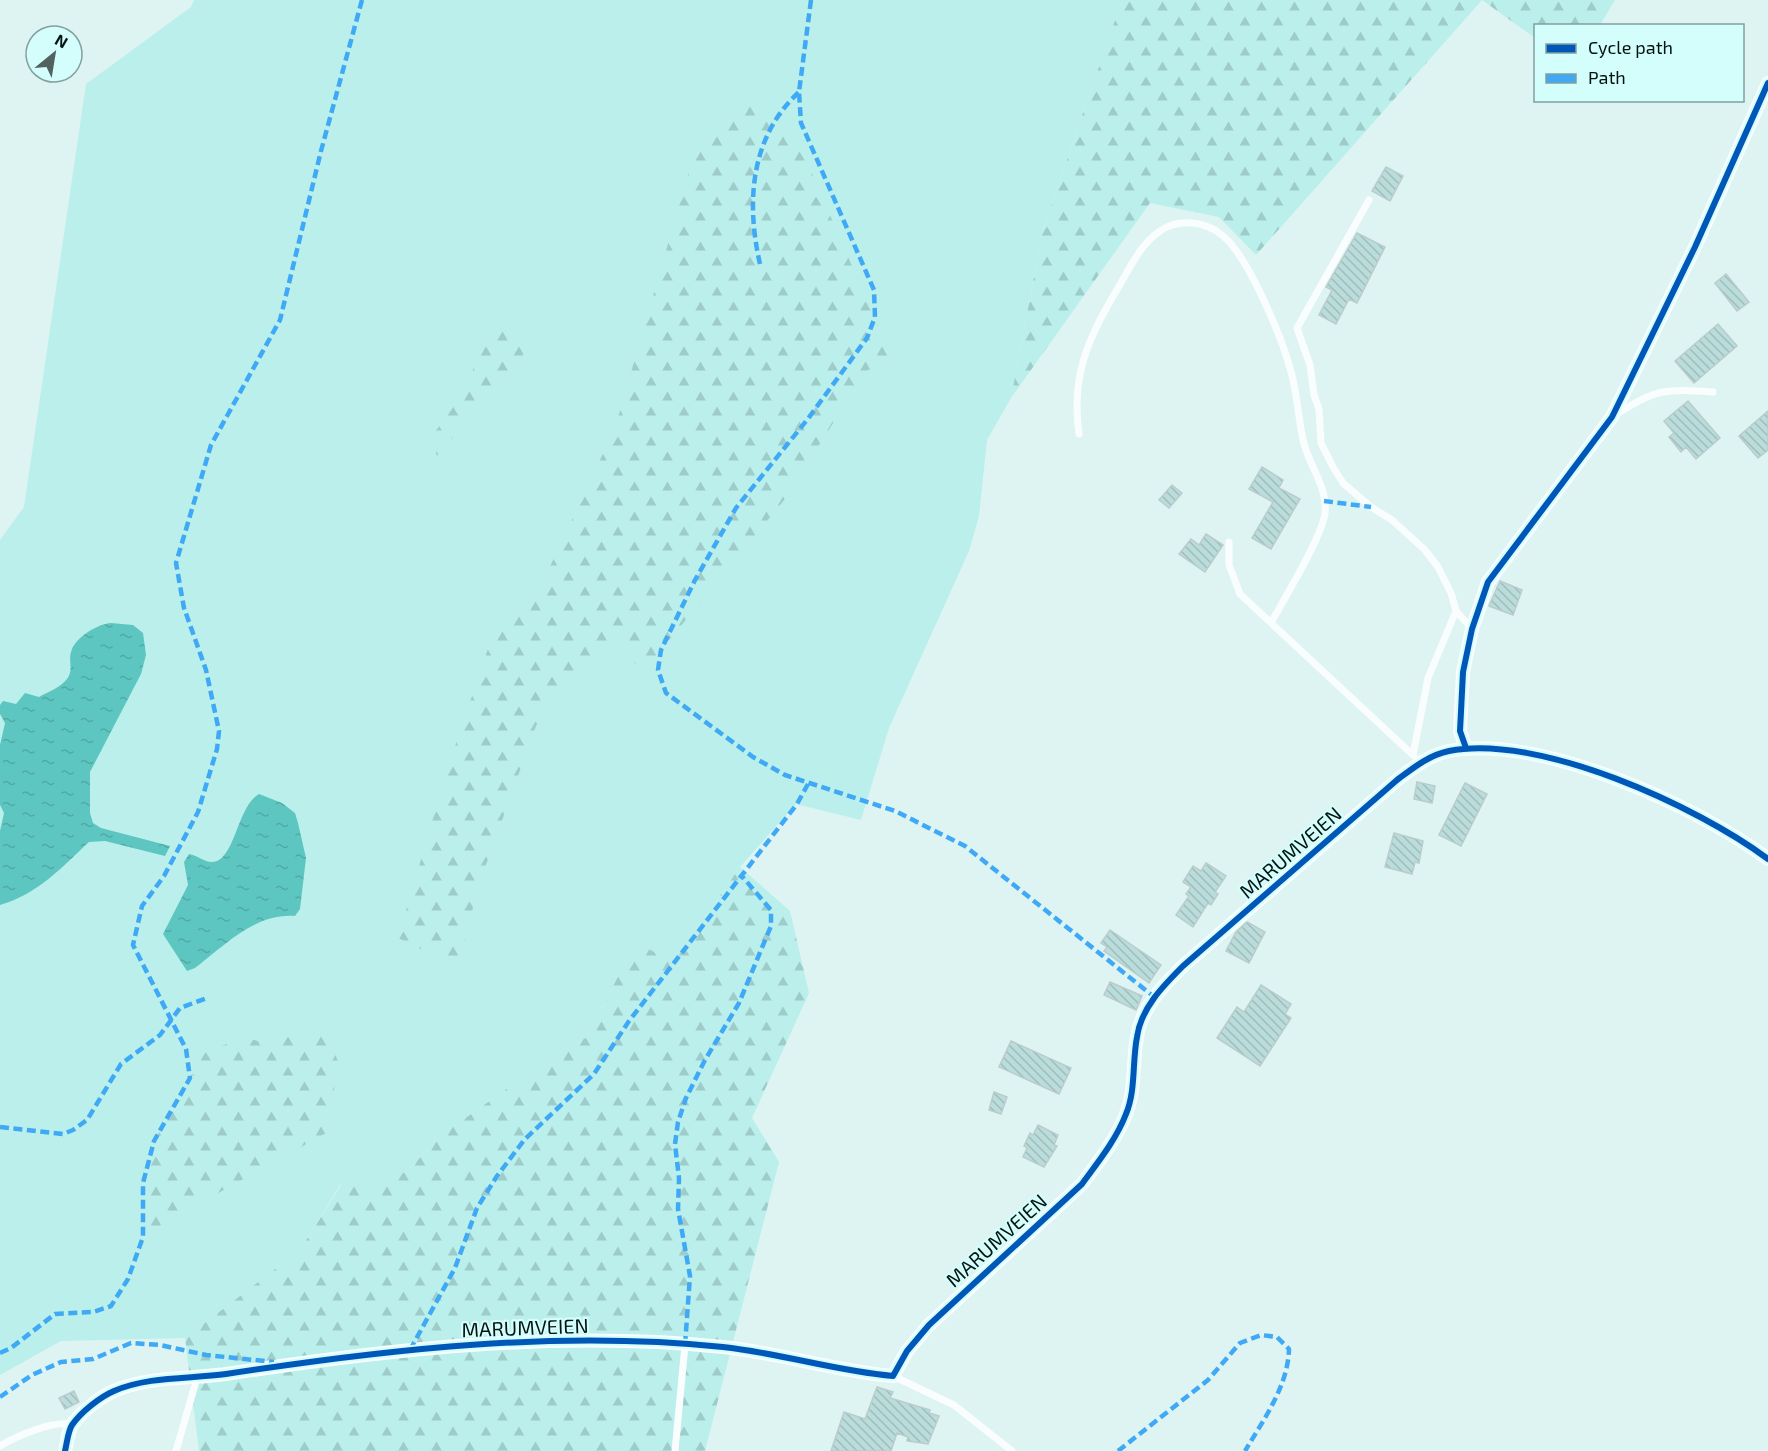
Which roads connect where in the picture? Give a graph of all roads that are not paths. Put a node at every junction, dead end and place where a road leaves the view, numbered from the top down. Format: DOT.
graph roads {
  1 [pos="1768,83"];
  2 [pos="1369,200"];
  3 [pos="1713,392"];
  4 [pos="1612,417"];
  5 [pos="1079,434"];
  6 [pos="1229,542"];
  7 [pos="1456,611"];
  8 [pos="1271,623"];
  9 [pos="1472,629"];
  10 [pos="1466,748"];
  11 [pos="1417,759"];
  12 [pos="1768,860"];
  13 [pos="685,1345"];
  14 [pos="893,1376"];
  15 [pos="197,1378"];
  16 [pos="72,1425"];
  17 [pos="0,1446"];
  18 [pos="65,1451"];
  19 [pos="176,1451"];
  20 [pos="675,1451"];
  21 [pos="1012,1451"];
  1 -- 4 [label="street"];
  2 -- 7 [label="lane"];
  3 -- 4 [label="lane"];
  4 -- 9 [label="street"];
  5 -- 8 [label="lane"];
  6 -- 8 [label="lane"];
  7 -- 9 [label="lane"];
  7 -- 11 [label="lane"];
  8 -- 11 [label="lane"];
  9 -- 10 [label="street"];
  10 -- 11 [label="street, MARUMVEIEN"];
  10 -- 12 [label="street, MARUMVEIEN"];
  11 -- 14 [label="street, MARUMVEIEN"];
  13 -- 14 [label="street, MARUMVEIEN"];
  13 -- 15 [label="street, MARUMVEIEN"];
  13 -- 20 [label="lane"];
  14 -- 21 [label="lane"];
  15 -- 16 [label="street, MARUMVEIEN"];
  15 -- 19 [label="lane"];
  16 -- 17 [label="lane"];
  16 -- 18 [label="street"];
}
